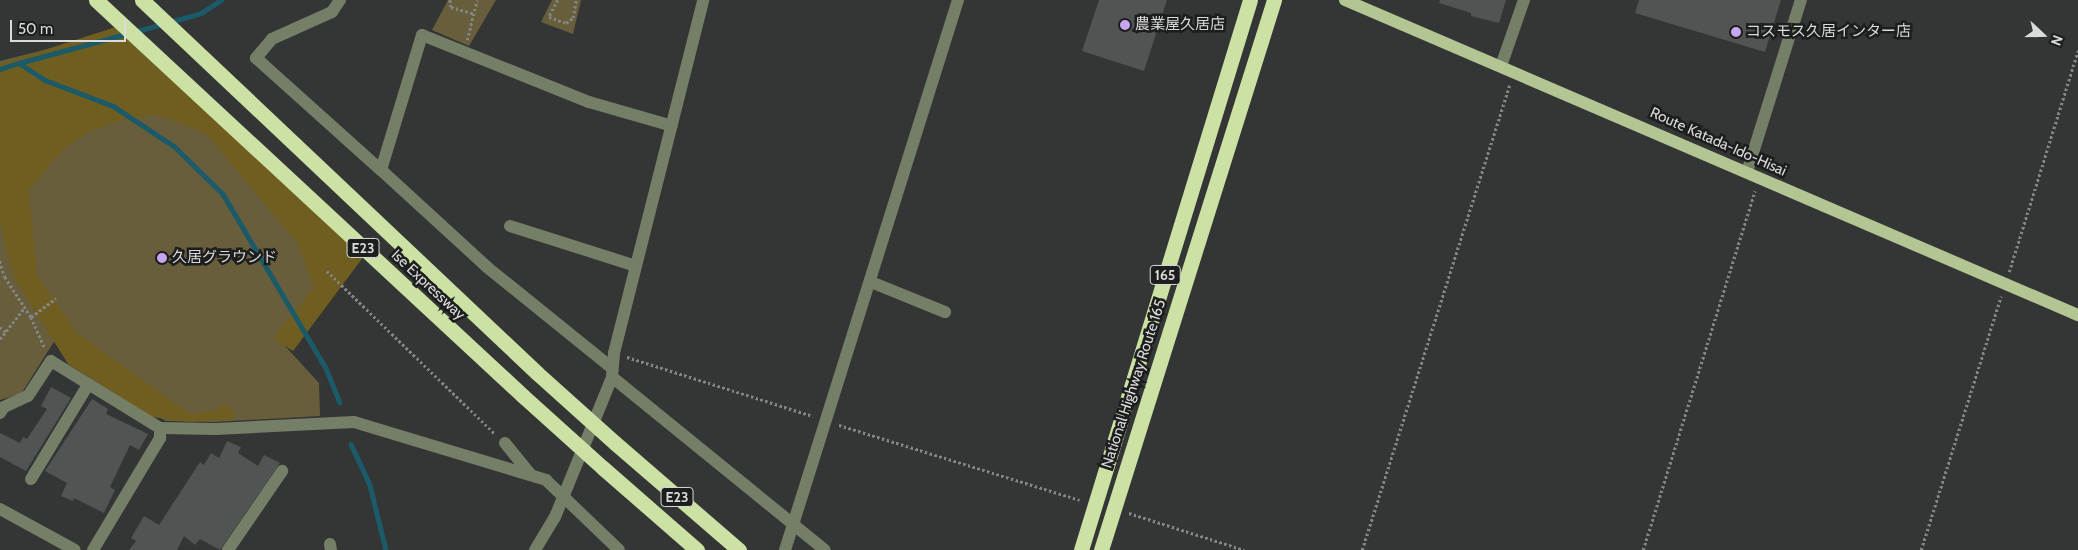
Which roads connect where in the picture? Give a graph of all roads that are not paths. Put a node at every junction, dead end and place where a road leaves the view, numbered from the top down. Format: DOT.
graph roads {
  1 [pos="96,0"];
  2 [pos="142,0"];
  3 [pos="340,0"];
  4 [pos="702,0"];
  5 [pos="958,0"];
  6 [pos="1250,0"];
  7 [pos="1274,0"];
  8 [pos="1345,0"];
  9 [pos="1524,0"];
  10 [pos="1801,0"];
  11 [pos="1501,66"];
  12 [pos="672,126"];
  13 [pos="381,170"];
  14 [pos="1747,172"];
  15 [pos="510,226"];
  16 [pos="636,266"];
  17 [pos="871,282"];
  18 [pos="945,312"];
  19 [pos="2078,315"];
  20 [pos="612,373"];
  21 [pos="88,385"];
  22 [pos="0,413"];
  23 [pos="160,428"];
  24 [pos="506,443"];
  25 [pos="603,468"];
  26 [pos="282,471"];
  27 [pos="531,475"];
  28 [pos="31,479"];
  29 [pos="564,496"];
  30 [pos="0,509"];
  31 [pos="792,524"];
  32 [pos="75,550"];
  33 [pos="93,550"];
  34 [pos="228,550"];
  35 [pos="535,550"];
  36 [pos="620,550"];
  37 [pos="691,550"];
  38 [pos="697,550"];
  39 [pos="739,550"];
  40 [pos="785,550"];
  41 [pos="825,550"];
  42 [pos="1081,550"];
  43 [pos="1101,550"];
  1 -- 25 [label="highway, Ise Expressway / E23, bridge"];
  2 -- 39 [label="highway, Ise Expressway / E23, bridge"];
  3 -- 13 [label="street"];
  4 -- 12 [label="street"];
  5 -- 17 [label="street"];
  6 -- 42 [label="highway, National Highway Route 165 / 165"];
  7 -- 43 [label="highway, National Highway Route 165 / 165"];
  8 -- 11 [label="main road, Route Katada-Ido-Hisai"];
  9 -- 11 [label="street"];
  10 -- 14 [label="street"];
  11 -- 14 [label="main road, Route Katada-Ido-Hisai"];
  12 -- 13 [label="street"];
  12 -- 16 [label="street"];
  13 -- 20 [label="street"];
  14 -- 19 [label="main road, Route Katada-Ido-Hisai"];
  15 -- 16 [label="street"];
  16 -- 20 [label="street"];
  17 -- 18 [label="street"];
  17 -- 31 [label="street"];
  20 -- 29 [label="street"];
  20 -- 31 [label="street"];
  21 -- 22 [label="street"];
  21 -- 23 [label="street"];
  21 -- 28 [label="street"];
  23 -- 27 [label="street"];
  23 -- 33 [label="street"];
  24 -- 27 [label="street"];
  25 -- 37 [label="highway"];
  25 -- 38 [label="highway, Ise Expressway / E23"];
  26 -- 34 [label="street"];
  27 -- 29 [label="street"];
  29 -- 35 [label="street"];
  29 -- 36 [label="street"];
  30 -- 32 [label="street"];
  31 -- 40 [label="street"];
  31 -- 41 [label="street"];
}
